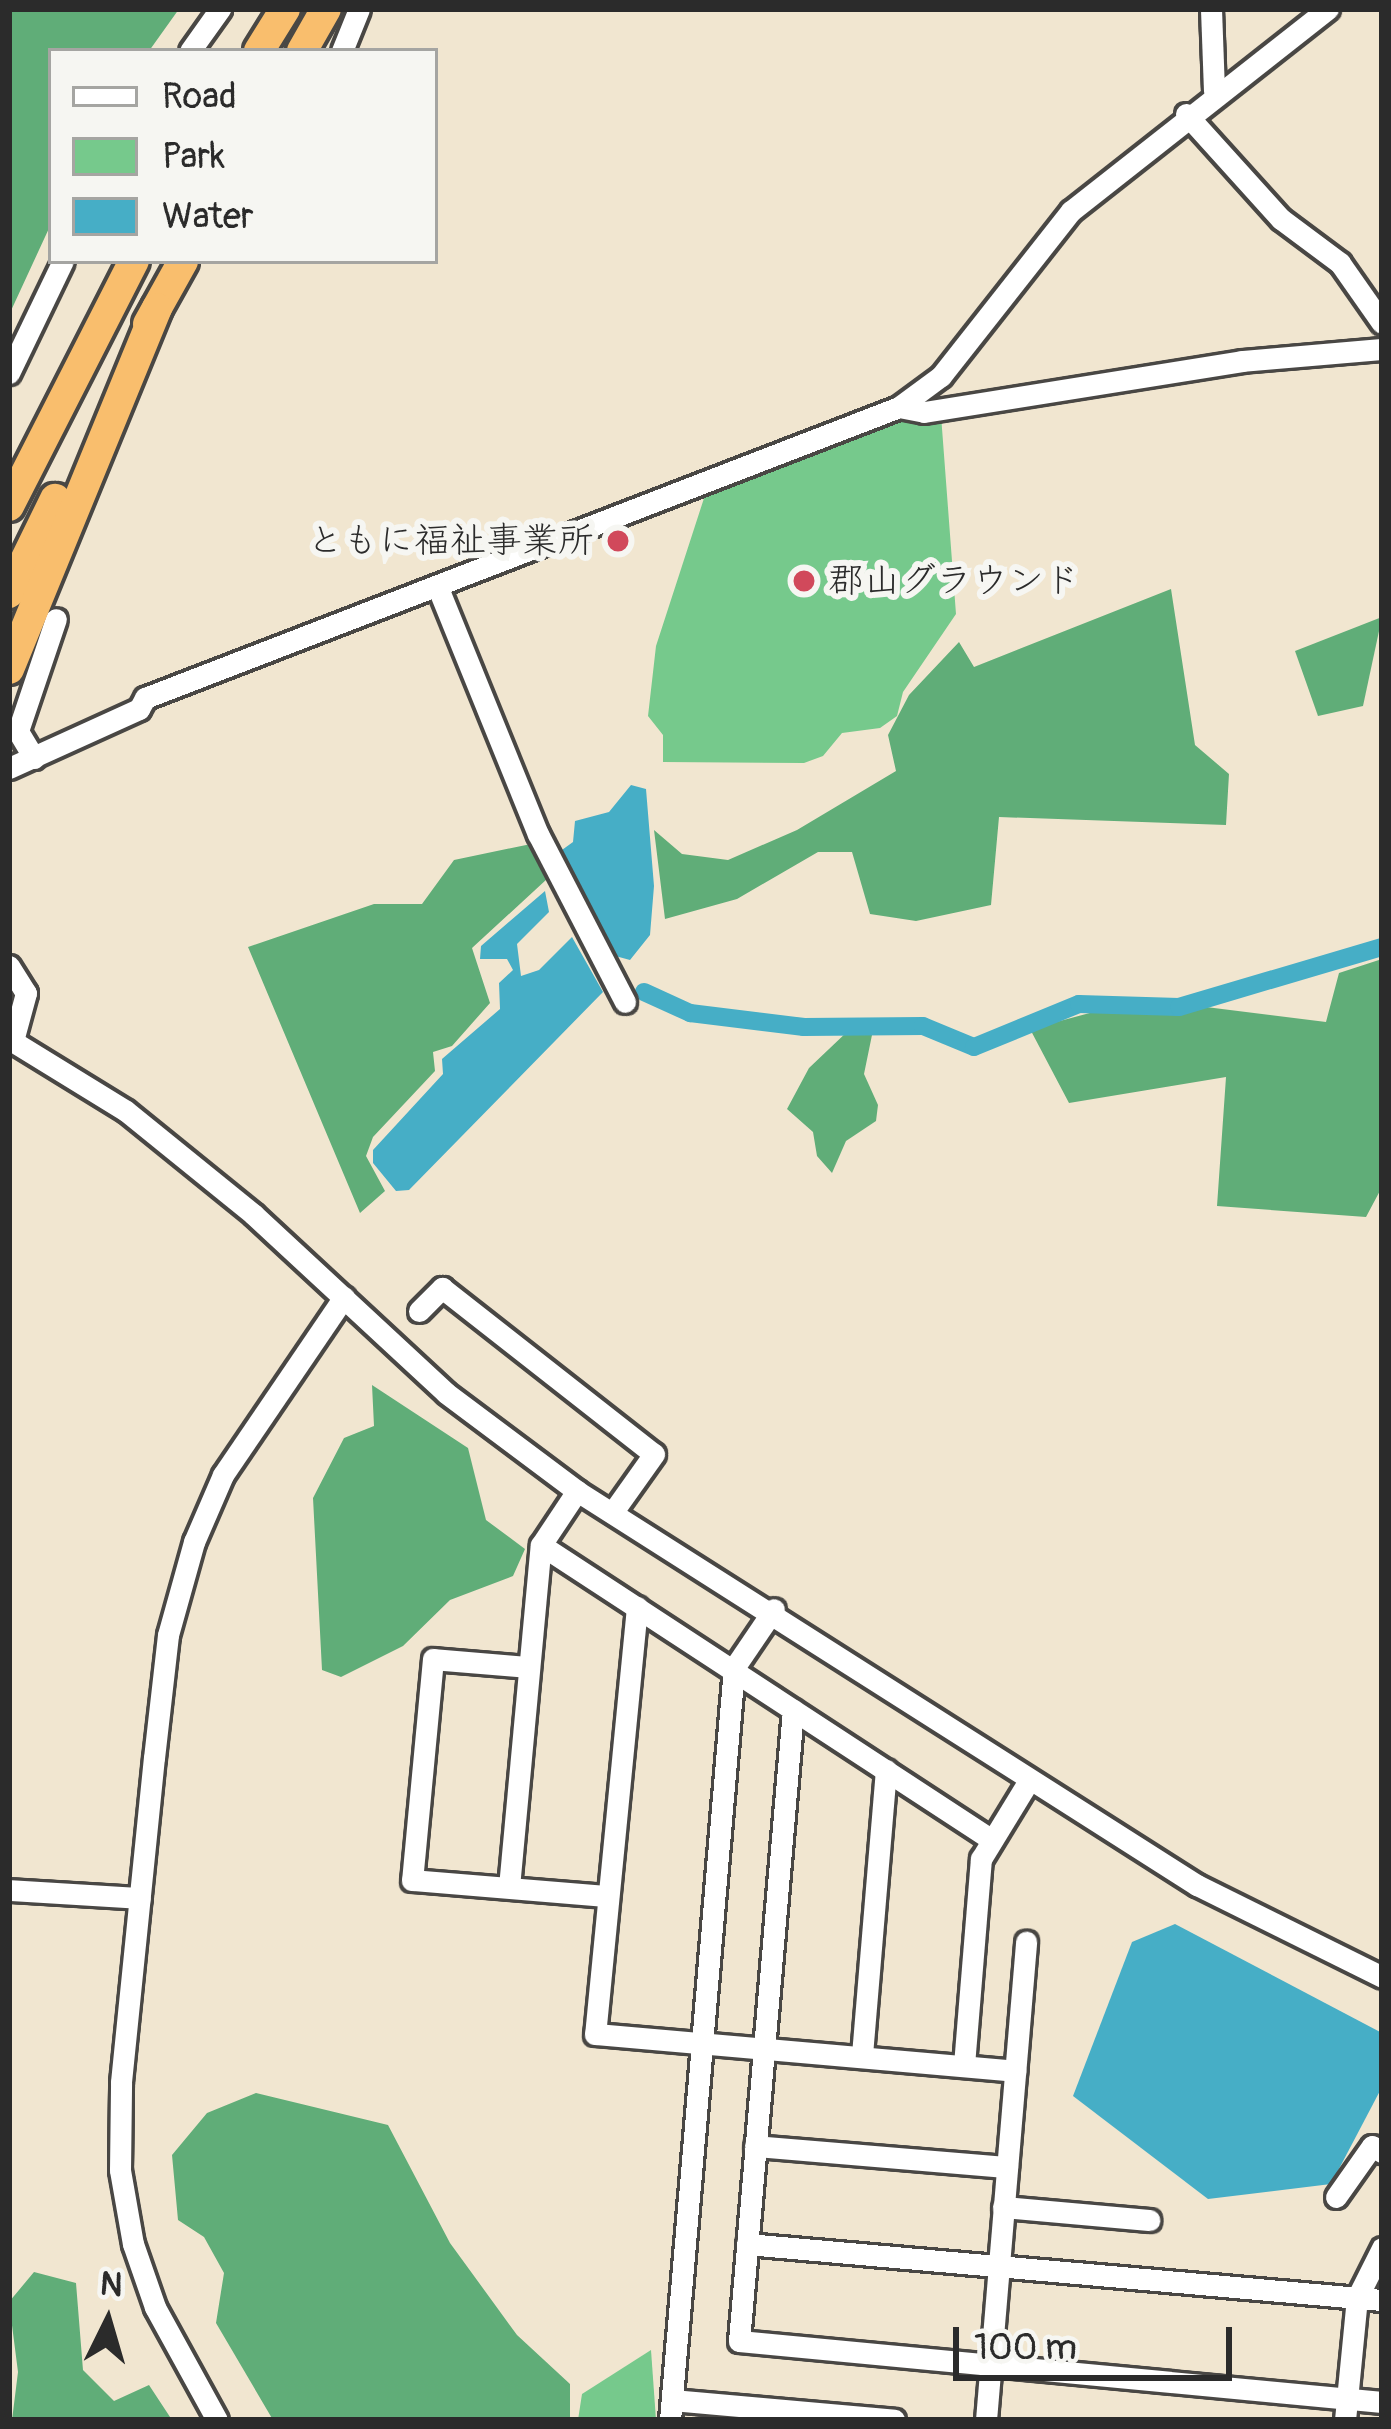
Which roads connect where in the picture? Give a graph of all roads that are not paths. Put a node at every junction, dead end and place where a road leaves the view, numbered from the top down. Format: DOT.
graph roads {
  1 [pos="220,9"];
  2 [pos="285,9"];
  3 [pos="326,9"];
  4 [pos="359,9"];
  5 [pos="1211,9"];
  6 [pos="1328,9"];
  7 [pos="192,48"];
  8 [pos="261,48"];
  9 [pos="304,48"];
  10 [pos="343,48"];
  11 [pos="1214,91"];
  12 [pos="1186,114"];
  13 [pos="62,264"];
  14 [pos="132,264"];
  15 [pos="181,264"];
  16 [pos="157,308"];
  17 [pos="1382,323"];
  18 [pos="1382,349"];
  19 [pos="9,373"];
  20 [pos="899,407"];
  21 [pos="45,427"];
  22 [pos="9,484"];
  23 [pos="9,506"];
  24 [pos="438,588"];
  25 [pos="9,593"];
  26 [pos="56,619"];
  27 [pos="9,669"];
  28 [pos="34,758"];
  29 [pos="9,768"];
  30 [pos="9,966"];
  31 [pos="625,1002"];
  32 [pos="11,1040"];
  33 [pos="344,1298"];
  34 [pos="419,1312"];
  35 [pos="578,1491"];
  36 [pos="612,1514"];
  37 [pos="541,1545"];
  38 [pos="637,1607"];
  39 [pos="774,1609"];
  40 [pos="528,1666"];
  41 [pos="734,1669"];
  42 [pos="793,1710"];
  43 [pos="886,1770"];
  44 [pos="1028,1783"];
  45 [pos="992,1840"];
  46 [pos="508,1888"];
  47 [pos="9,1890"];
  48 [pos="607,1896"];
  49 [pos="140,1898"];
  50 [pos="1026,1942"];
  51 [pos="1382,1977"];
  52 [pos="698,2042"];
  53 [pos="764,2048"];
  54 [pos="862,2055"];
  55 [pos="964,2065"];
  56 [pos="1015,2071"];
  57 [pos="755,2146"];
  58 [pos="1382,2152"];
  59 [pos="1007,2167"];
  60 [pos="1336,2197"];
  61 [pos="1004,2207"];
  62 [pos="1149,2220"];
  63 [pos="747,2244"];
  64 [pos="1382,2248"];
  65 [pos="998,2267"];
  66 [pos="1357,2298"];
  67 [pos="1382,2300"];
  68 [pos="990,2363"];
  69 [pos="1382,2402"];
  70 [pos="1346,2409"];
  71 [pos="671,2410"];
  72 [pos="217,2420"];
  73 [pos="894,2420"];
  74 [pos="986,2420"];
  1 -- 7 [label="street"];
  2 -- 8 [label="highway"];
  3 -- 9 [label="highway"];
  4 -- 10 [label="street"];
  5 -- 11 [label="street"];
  6 -- 11 [label="street"];
  11 -- 12 [label="street"];
  12 -- 17 [label="street"];
  12 -- 20 [label="street"];
  13 -- 19 [label="street"];
  14 -- 21 [label="highway"];
  15 -- 16 [label="highway"];
  16 -- 25 [label="highway"];
  16 -- 27 [label="highway"];
  18 -- 20 [label="street"];
  20 -- 24 [label="street"];
  21 -- 22 [label="highway"];
  21 -- 23 [label="highway"];
  24 -- 28 [label="street"];
  24 -- 31 [label="street"];
  26 -- 28 [label="street"];
  28 -- 29 [label="street"];
  30 -- 32 [label="street"];
  32 -- 33 [label="street"];
  33 -- 35 [label="street"];
  33 -- 49 [label="street"];
  34 -- 36 [label="street"];
  35 -- 36 [label="street"];
  35 -- 37 [label="street"];
  36 -- 39 [label="street"];
  37 -- 38 [label="street"];
  37 -- 40 [label="street"];
  38 -- 41 [label="street"];
  38 -- 48 [label="street"];
  39 -- 41 [label="street"];
  39 -- 44 [label="street"];
  40 -- 46 [label="street"];
  40 -- 46 [label="street"];
  41 -- 42 [label="street"];
  41 -- 52 [label="street"];
  42 -- 43 [label="street"];
  42 -- 53 [label="street"];
  43 -- 45 [label="street"];
  43 -- 54 [label="street"];
  44 -- 45 [label="street"];
  44 -- 51 [label="street"];
  45 -- 55 [label="street"];
  46 -- 48 [label="street"];
  47 -- 49 [label="street"];
  48 -- 52 [label="street"];
  49 -- 72 [label="street"];
  50 -- 56 [label="street"];
  52 -- 53 [label="street"];
  52 -- 71 [label="street"];
  53 -- 54 [label="street"];
  53 -- 57 [label="street"];
  54 -- 55 [label="street"];
  55 -- 56 [label="street"];
  56 -- 59 [label="street"];
  57 -- 59 [label="street"];
  57 -- 63 [label="street"];
  58 -- 60 [label="street"];
  59 -- 61 [label="street"];
  61 -- 62 [label="street"];
  61 -- 65 [label="street"];
  63 -- 65 [label="street"];
  63 -- 68 [label="street"];
  64 -- 66 [label="street"];
  65 -- 66 [label="street"];
  65 -- 68 [label="street"];
  66 -- 67 [label="street"];
  66 -- 70 [label="street"];
  68 -- 70 [label="street"];
  68 -- 74 [label="street"];
  69 -- 70 [label="street"];
  71 -- 73 [label="street"];
}
